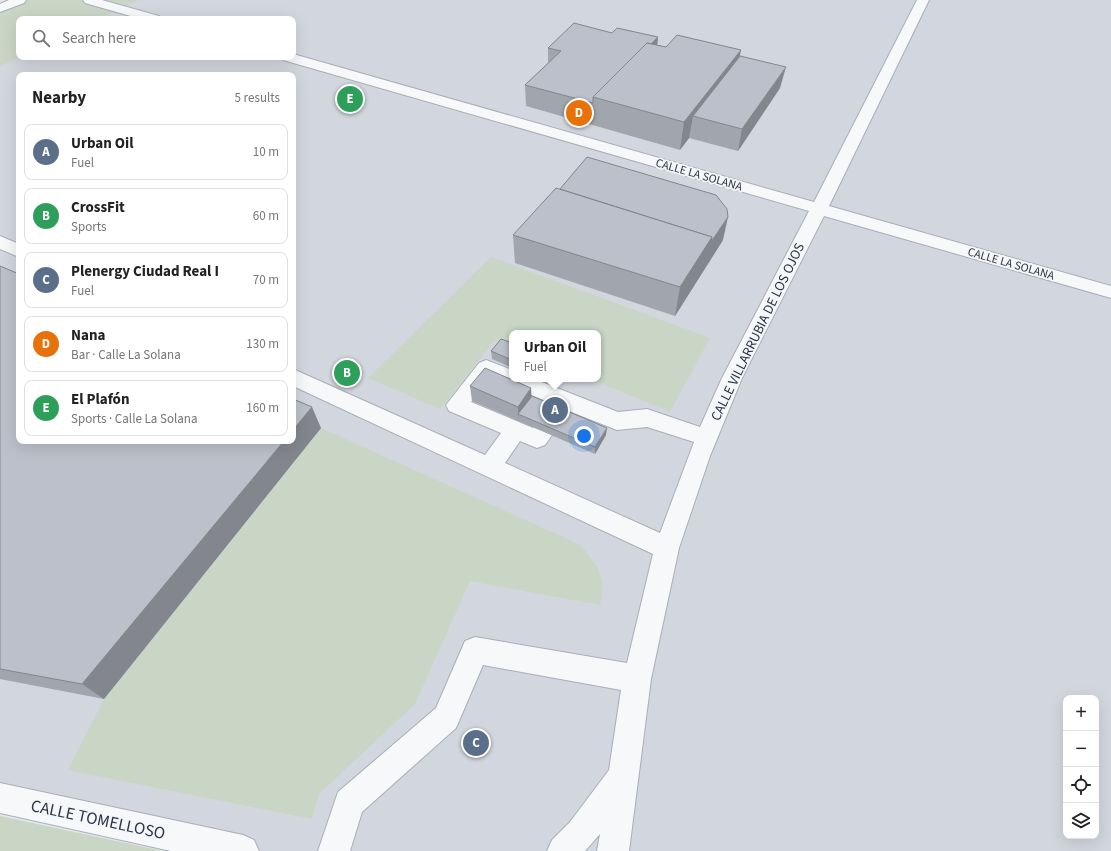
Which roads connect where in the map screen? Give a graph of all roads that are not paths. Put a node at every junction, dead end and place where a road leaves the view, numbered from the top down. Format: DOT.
graph roads {
  1 [pos="20,0"];
  2 [pos="89,0"];
  3 [pos="923,0"];
  4 [pos="0,8"];
  5 [pos="145,16"];
  6 [pos="296,59"];
  7 [pos="819,209"];
  8 [pos="0,242"];
  9 [pos="16,250"];
  10 [pos="1111,292"];
  11 [pos="296,378"];
  12 [pos="509,378"];
  13 [pos="519,382"];
  14 [pos="564,400"];
  15 [pos="516,430"];
  16 [pos="707,438"];
  17 [pos="489,467"];
  18 [pos="667,548"];
  19 [pos="637,679"];
  20 [pos="624,776"];
  21 [pos="0,798"];
  22 [pos="243,851"];
  23 [pos="334,851"];
  24 [pos="563,851"];
  25 [pos="613,851"];
  1 -- 4 [label="street"];
  2 -- 5 [label="street"];
  3 -- 7 [label="street, CALLE VILLARRUBIA DE LOS OJOS"];
  6 -- 7 [label="street, CALLE LA SOLANA"];
  7 -- 10 [label="street, CALLE LA SOLANA"];
  7 -- 16 [label="street, CALLE VILLARRUBIA DE LOS OJOS"];
  8 -- 9 [label="street"];
  11 -- 17 [label="street"];
  12 -- 15 [label="street"];
  13 -- 14 [label="street"];
  14 -- 15 [label="street"];
  14 -- 16 [label="street"];
  15 -- 17 [label="street"];
  16 -- 18 [label="street, CALLE VILLARRUBIA DE LOS OJOS"];
  17 -- 18 [label="street"];
  18 -- 19 [label="street, CALLE VILLARRUBIA DE LOS OJOS"];
  19 -- 20 [label="street, CALLE VILLARRUBIA DE LOS OJOS"];
  19 -- 23 [label="street"];
  20 -- 24 [label="street, CALLE VILLARRUBIA DE LOS OJOS"];
  20 -- 25 [label="street, CALLE VILLARRUBIA DE LOS OJOS"];
  21 -- 22 [label="street, CALLE TOMELLOSO"];
}
